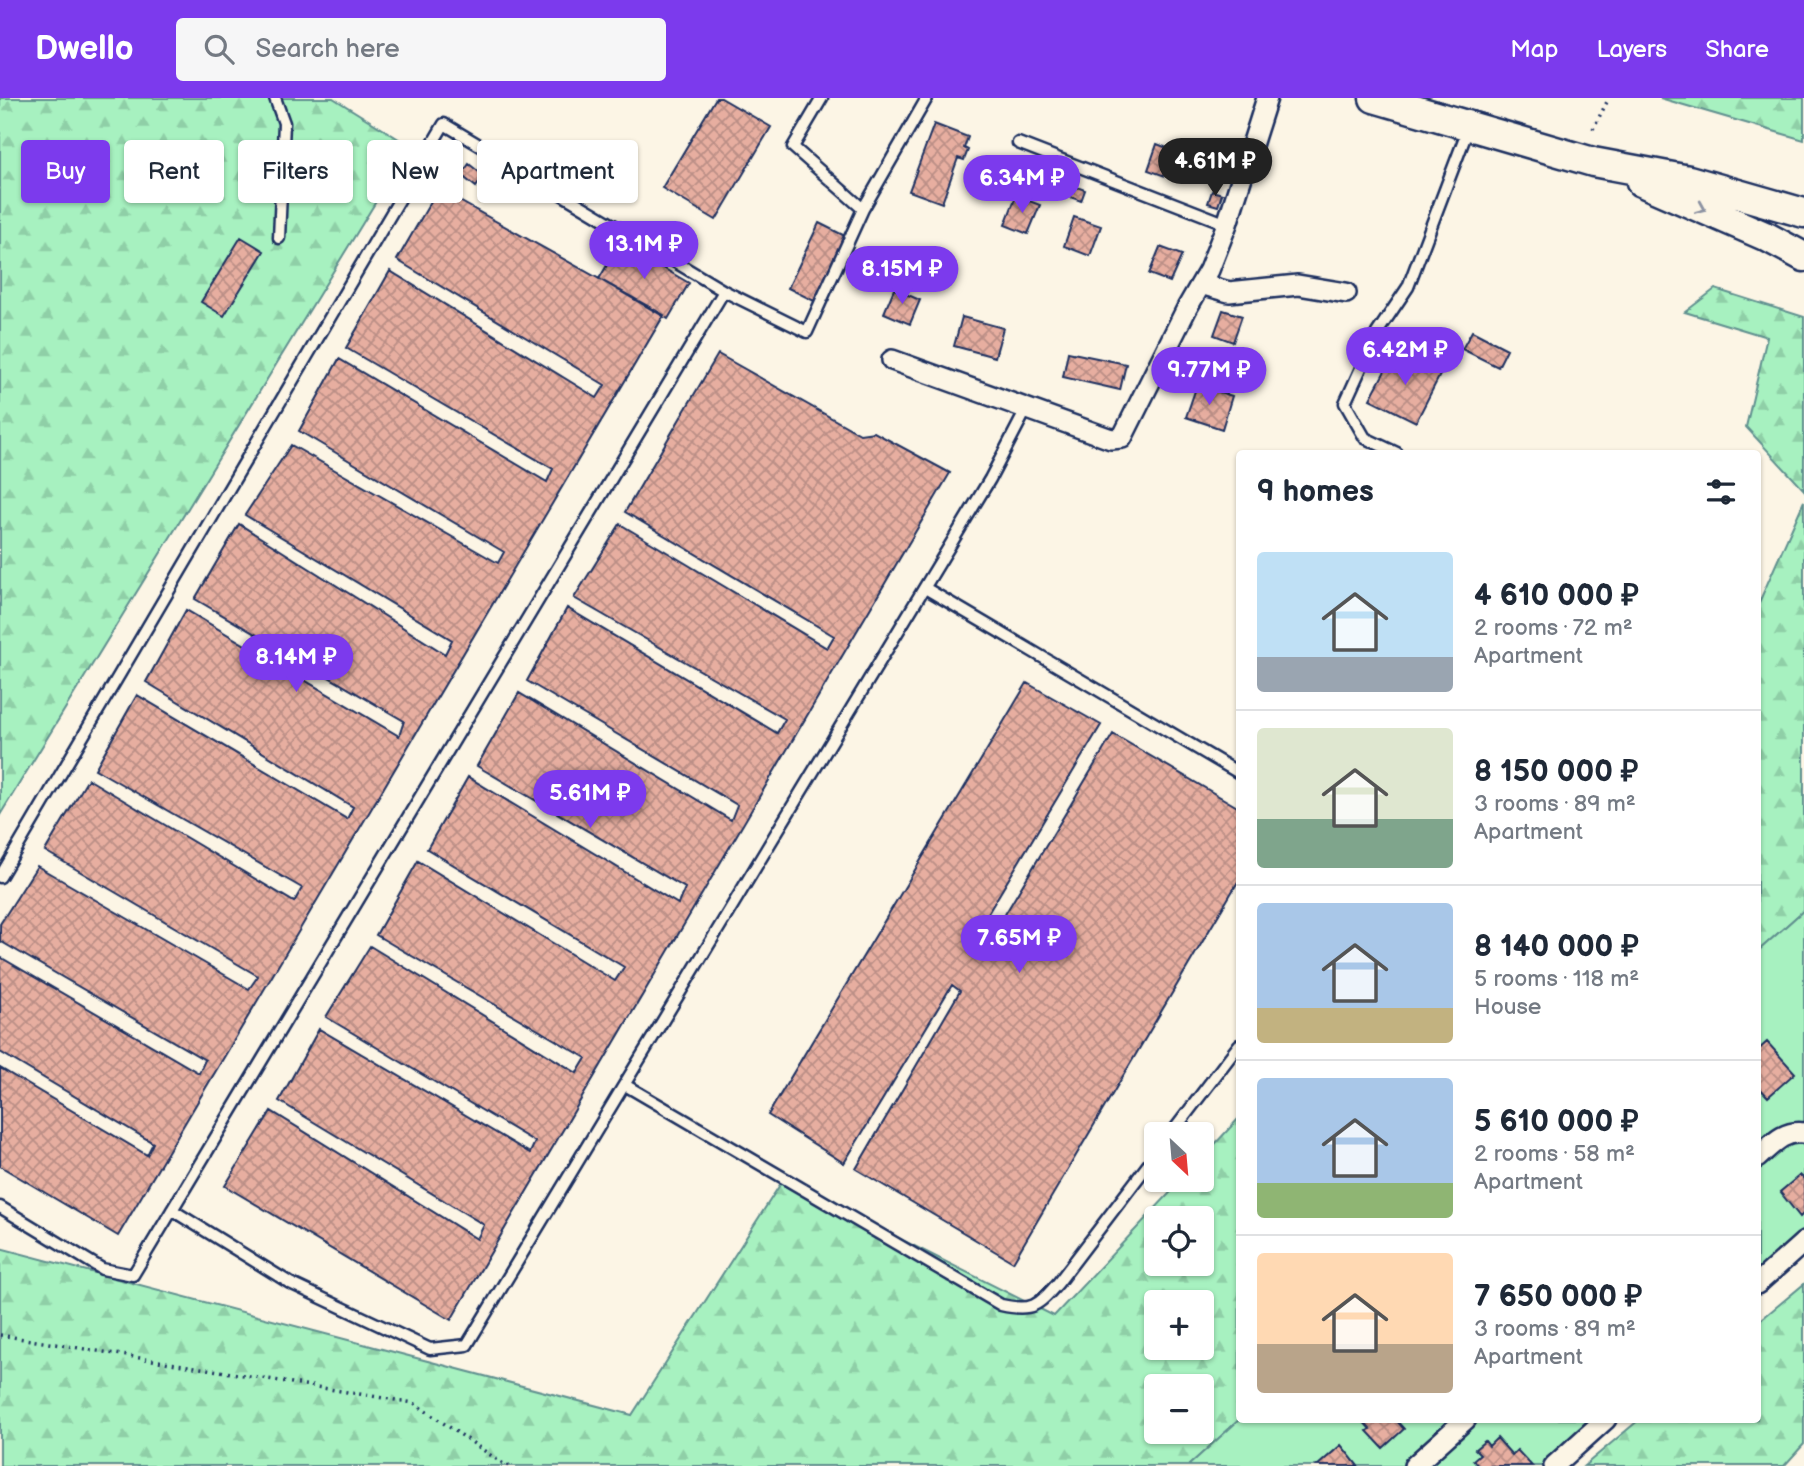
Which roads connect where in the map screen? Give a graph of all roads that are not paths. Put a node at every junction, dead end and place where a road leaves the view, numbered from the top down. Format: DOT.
graph roads {
  1 [pos="275,98"];
  2 [pos="822,98"];
  3 [pos="927,98"];
  4 [pos="1268,98"];
  5 [pos="1374,98"];
  6 [pos="1470,124"];
  7 [pos="1018,143"];
  8 [pos="1593,162"];
  9 [pos="863,209"];
  10 [pos="1804,213"];
  11 [pos="1227,224"];
  12 [pos="279,239"];
  13 [pos="1804,257"];
  14 [pos="1201,284"];
  15 [pos="724,291"];
  16 [pos="1346,293"];
  17 [pos="892,360"];
  18 [pos="1027,408"];
  19 [pos="1391,450"];
  20 [pos="925,588"];
  21 [pos="1236,771"];
  22 [pos="0,877"];
  23 [pos="1236,1049"];
  24 [pos="625,1085"];
  25 [pos="1180,1122"];
  26 [pos="1804,1133"];
  27 [pos="1761,1154"];
  28 [pos="1144,1170"];
  29 [pos="0,1207"];
  30 [pos="172,1210"];
  31 [pos="1804,1242"];
  32 [pos="1761,1280"];
  33 [pos="1462,1423"];
  34 [pos="1602,1423"];
  35 [pos="1414,1466"];
  36 [pos="1554,1466"];
  1 -- 12 [label="lane"];
  2 -- 9 [label="lane"];
  3 -- 9 [label="lane"];
  4 -- 11 [label="street"];
  5 -- 6 [label="main road"];
  6 -- 8 [label="main road"];
  6 -- 19 [label="lane"];
  7 -- 11 [label="lane"];
  8 -- 10 [label="main road"];
  8 -- 13 [label="main road, one-way"];
  9 -- 15 [label="lane"];
  11 -- 14 [label="street"];
  14 -- 16 [label="street"];
  14 -- 18 [label="street"];
  15 -- 22 [label="lane"];
  15 -- 30 [label="lane"];
  17 -- 18 [label="street"];
  18 -- 20 [label="lane"];
  20 -- 21 [label="lane"];
  20 -- 24 [label="lane"];
  23 -- 25 [label="lane"];
  24 -- 28 [label="lane"];
  24 -- 30 [label="lane"];
  26 -- 27 [label="street"];
  29 -- 30 [label="lane"];
  31 -- 32 [label="street"];
  33 -- 35 [label="street"];
  34 -- 36 [label="street"];
}
